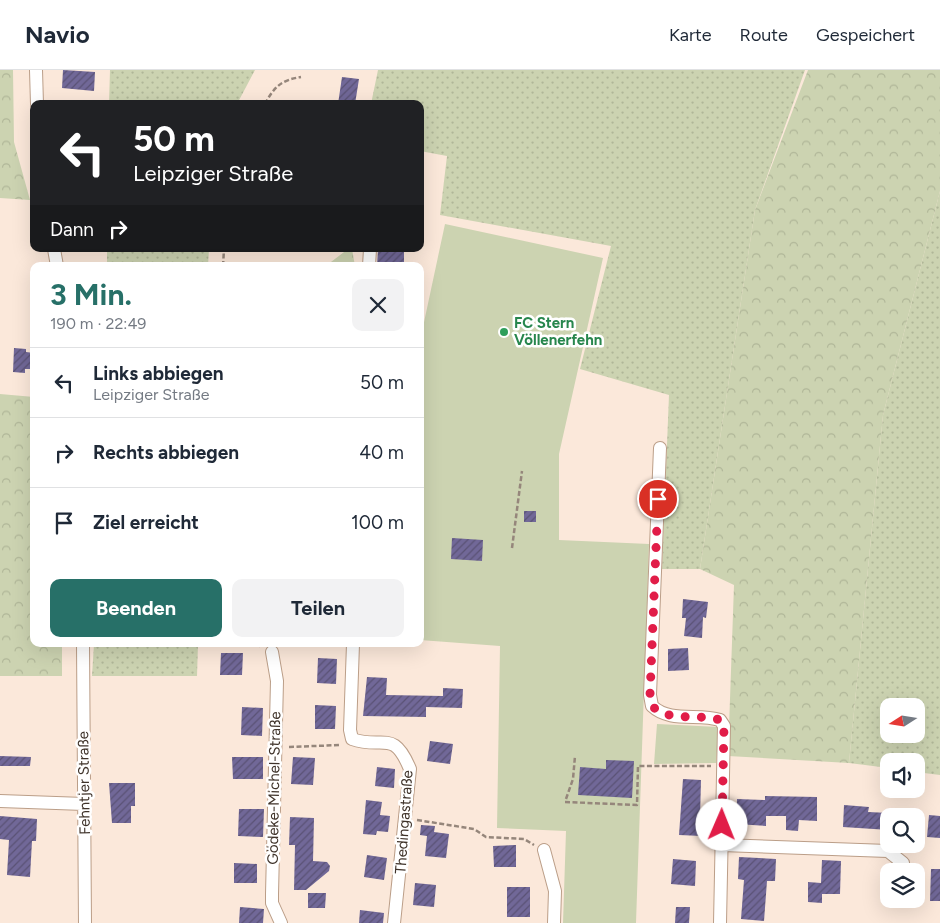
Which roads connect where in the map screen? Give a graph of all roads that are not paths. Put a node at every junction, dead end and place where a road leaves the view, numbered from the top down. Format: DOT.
graph roads {
  1 [pos="36,70"];
  2 [pos="37,100"];
  3 [pos="660,448"];
  4 [pos="83,647"];
  5 [pos="353,647"];
  6 [pos="272,652"];
  7 [pos="0,801"];
  8 [pos="84,804"];
  9 [pos="722,845"];
  10 [pos="544,850"];
  11 [pos="903,863"];
  12 [pos="85,923"];
  13 [pos="281,923"];
  14 [pos="394,923"];
  15 [pos="554,923"];
  16 [pos="720,923"];
  1 -- 2 [label="street"];
  3 -- 9 [label="street"];
  4 -- 8 [label="street, Fehntjer Straße"];
  5 -- 14 [label="street, Thedingastraße"];
  6 -- 13 [label="street, Gödeke-Michel-Straße"];
  7 -- 8 [label="street"];
  8 -- 12 [label="street, Fehntjer Straße"];
  9 -- 11 [label="street"];
  9 -- 16 [label="street"];
  10 -- 15 [label="street"];
}
